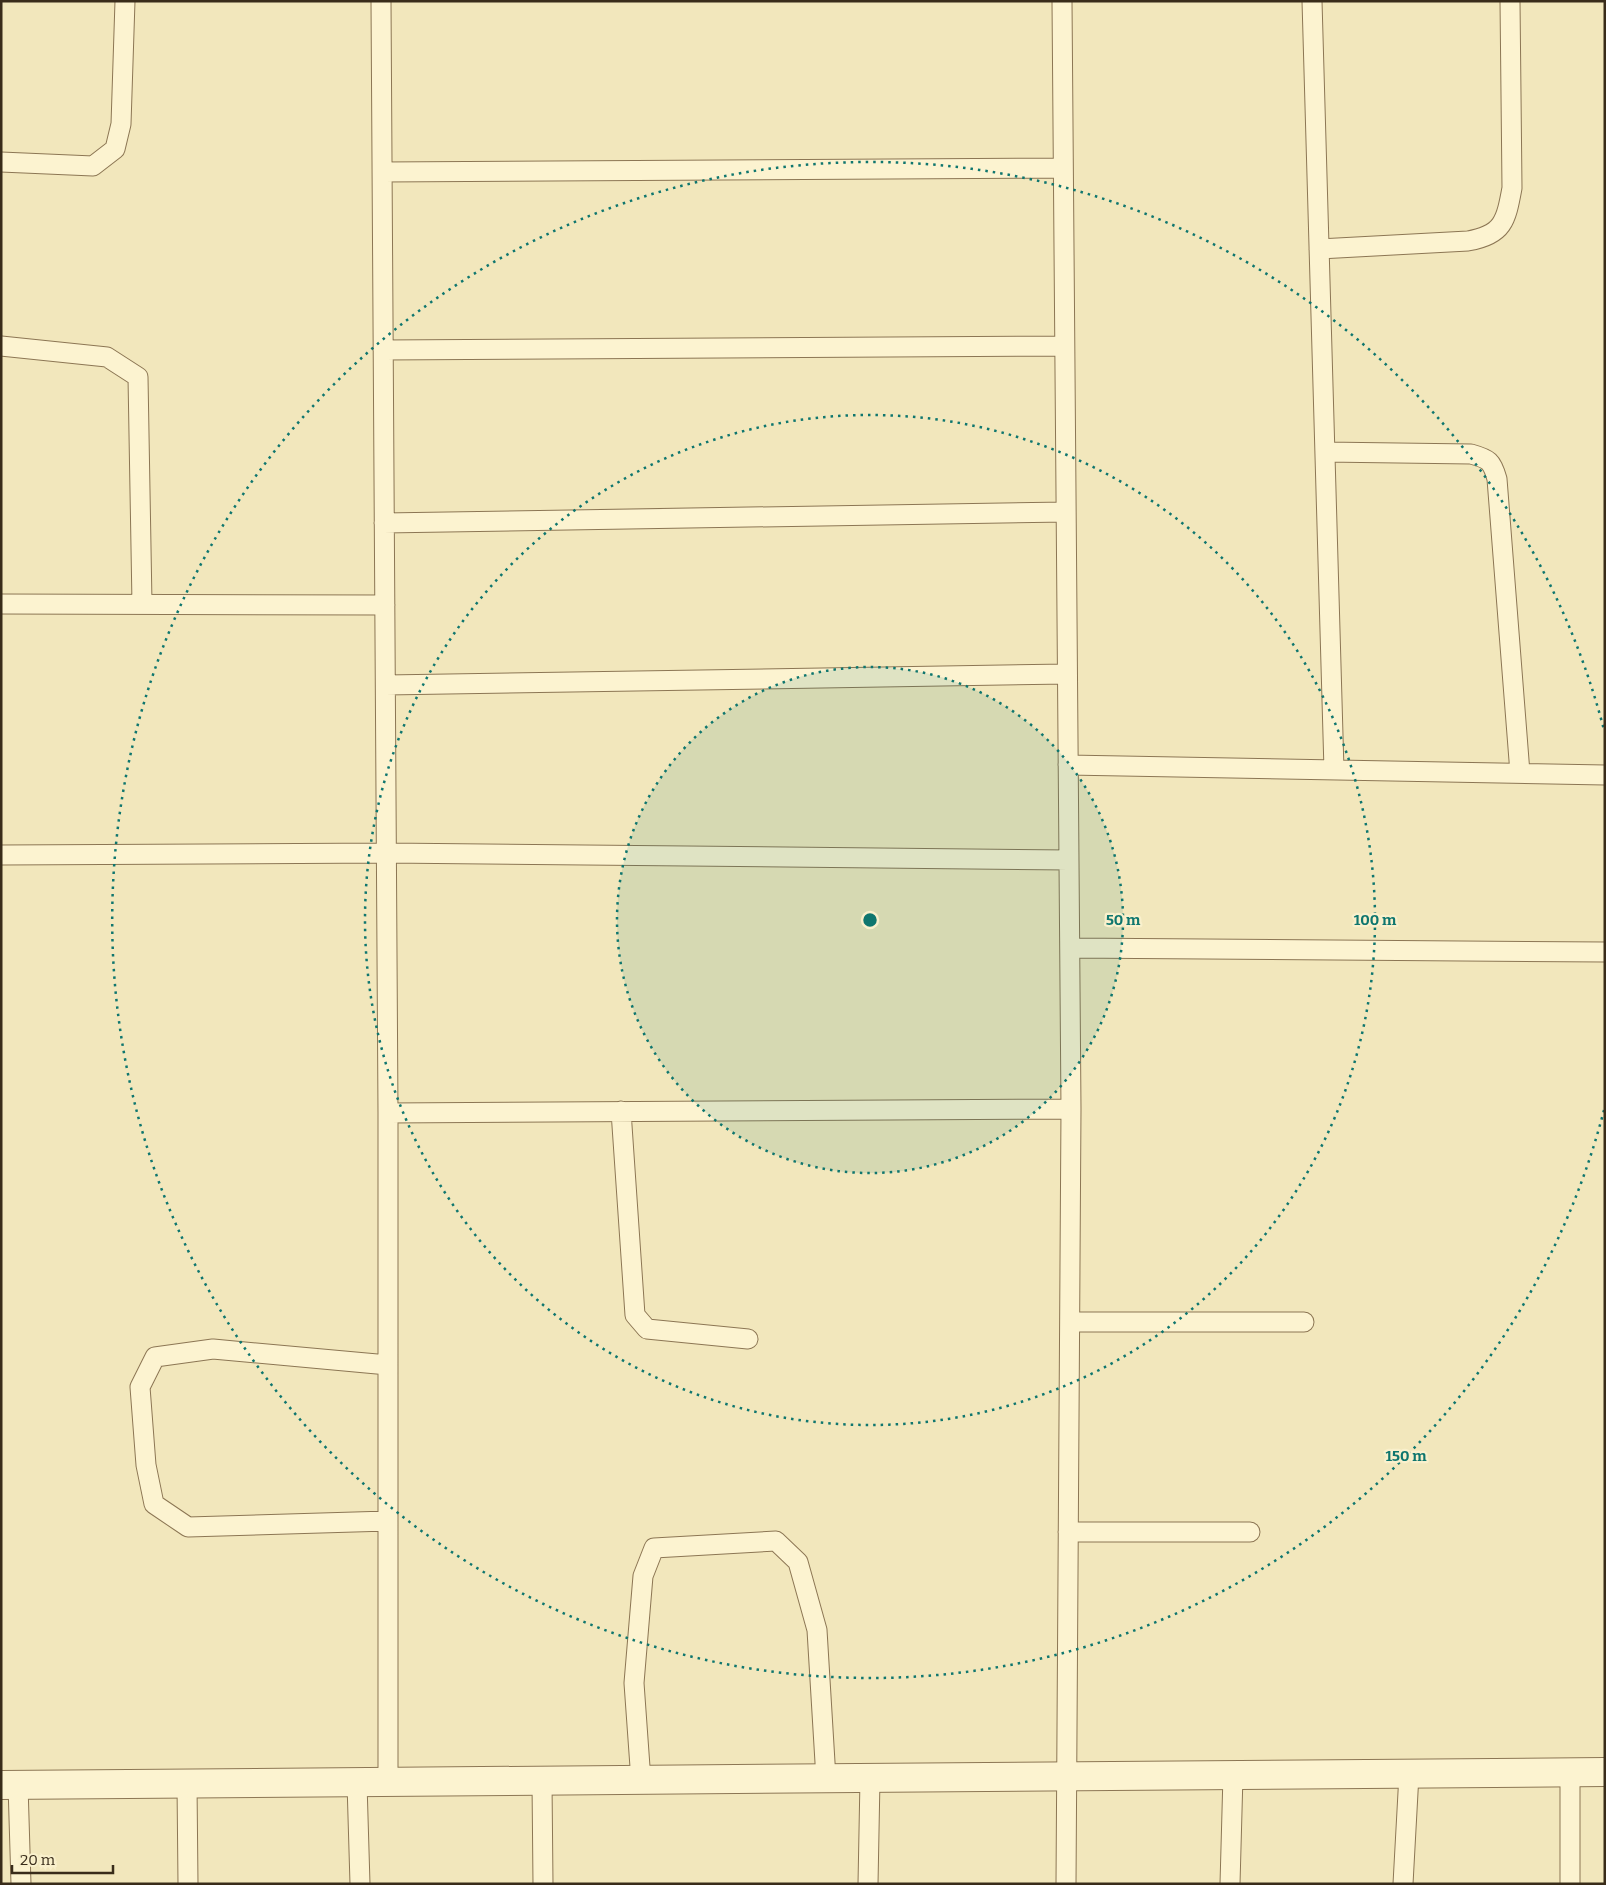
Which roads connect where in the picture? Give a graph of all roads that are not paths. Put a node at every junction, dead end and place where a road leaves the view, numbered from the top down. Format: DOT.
graph roads {
  1 [pos="125,1"];
  2 [pos="381,1"];
  3 [pos="1062,1"];
  4 [pos="1312,1"];
  5 [pos="1510,1"];
  6 [pos="1,162"];
  7 [pos="1063,168"];
  8 [pos="382,172"];
  9 [pos="1319,250"];
  10 [pos="1,346"];
  11 [pos="1064,346"];
  12 [pos="383,350"];
  13 [pos="1325,452"];
  14 [pos="1066,512"];
  15 [pos="384,524"];
  16 [pos="1,604"];
  17 [pos="142,604"];
  18 [pos="385,605"];
  19 [pos="1067,674"];
  20 [pos="386,685"];
  21 [pos="1068,765"];
  22 [pos="1334,770"];
  23 [pos="1520,773"];
  24 [pos="1605,775"];
  25 [pos="387,853"];
  26 [pos="1,854"];
  27 [pos="1069,860"];
  28 [pos="1070,948"];
  29 [pos="1605,952"];
  30 [pos="1071,1109"];
  31 [pos="621,1112"];
  32 [pos="388,1113"];
  33 [pos="1070,1322"];
  34 [pos="1304,1322"];
  35 [pos="748,1340"];
  36 [pos="388,1365"];
  37 [pos="388,1521"];
  38 [pos="1068,1532"];
  39 [pos="1250,1532"];
  40 [pos="1570,1772"];
  41 [pos="1605,1772"];
  42 [pos="1409,1774"];
  43 [pos="1233,1775"];
  44 [pos="1066,1776"];
  45 [pos="826,1779"];
  46 [pos="870,1779"];
  47 [pos="641,1780"];
  48 [pos="542,1782"];
  49 [pos="357,1783"];
  50 [pos="388,1783"];
  51 [pos="187,1784"];
  52 [pos="10,1785"];
  53 [pos="21,1884"];
  54 [pos="188,1884"];
  55 [pos="360,1884"];
  56 [pos="543,1884"];
  57 [pos="868,1884"];
  58 [pos="1066,1884"];
  59 [pos="1230,1884"];
  60 [pos="1403,1884"];
  61 [pos="1570,1884"];
  1 -- 6 [label="lane"];
  2 -- 8 [label="lane"];
  3 -- 7 [label="lane"];
  4 -- 9 [label="lane"];
  5 -- 9 [label="lane"];
  7 -- 8 [label="lane"];
  7 -- 11 [label="lane"];
  8 -- 12 [label="lane"];
  9 -- 13 [label="lane"];
  10 -- 17 [label="lane"];
  11 -- 12 [label="lane"];
  11 -- 14 [label="lane"];
  12 -- 15 [label="lane"];
  13 -- 22 [label="lane"];
  13 -- 23 [label="lane"];
  14 -- 15 [label="lane"];
  14 -- 19 [label="lane"];
  15 -- 18 [label="lane"];
  16 -- 17 [label="lane"];
  17 -- 18 [label="lane"];
  18 -- 20 [label="lane"];
  19 -- 20 [label="lane"];
  19 -- 21 [label="lane"];
  20 -- 25 [label="lane"];
  21 -- 22 [label="lane"];
  21 -- 27 [label="lane"];
  22 -- 23 [label="lane"];
  23 -- 24 [label="lane"];
  25 -- 26 [label="lane"];
  25 -- 27 [label="lane"];
  25 -- 32 [label="lane"];
  27 -- 28 [label="lane"];
  28 -- 29 [label="lane"];
  28 -- 30 [label="lane"];
  30 -- 31 [label="lane"];
  30 -- 33 [label="lane"];
  31 -- 32 [label="lane"];
  31 -- 35 [label="lane"];
  32 -- 36 [label="lane"];
  33 -- 34 [label="lane"];
  33 -- 38 [label="lane"];
  36 -- 37 [label="lane"];
  36 -- 37 [label="lane"];
  37 -- 50 [label="lane"];
  38 -- 39 [label="lane"];
  38 -- 44 [label="lane"];
  40 -- 41 [label="street"];
  40 -- 42 [label="street"];
  40 -- 61 [label="lane"];
  42 -- 43 [label="street"];
  42 -- 60 [label="lane"];
  43 -- 44 [label="street"];
  43 -- 59 [label="lane"];
  44 -- 46 [label="street"];
  44 -- 58 [label="lane"];
  45 -- 46 [label="street"];
  45 -- 47 [label="street"];
  45 -- 47 [label="lane"];
  46 -- 57 [label="lane"];
  47 -- 48 [label="street"];
  48 -- 50 [label="street"];
  48 -- 56 [label="lane"];
  49 -- 50 [label="street"];
  49 -- 51 [label="street"];
  49 -- 55 [label="lane"];
  51 -- 52 [label="street"];
  51 -- 54 [label="lane"];
  52 -- 53 [label="lane"];
}
